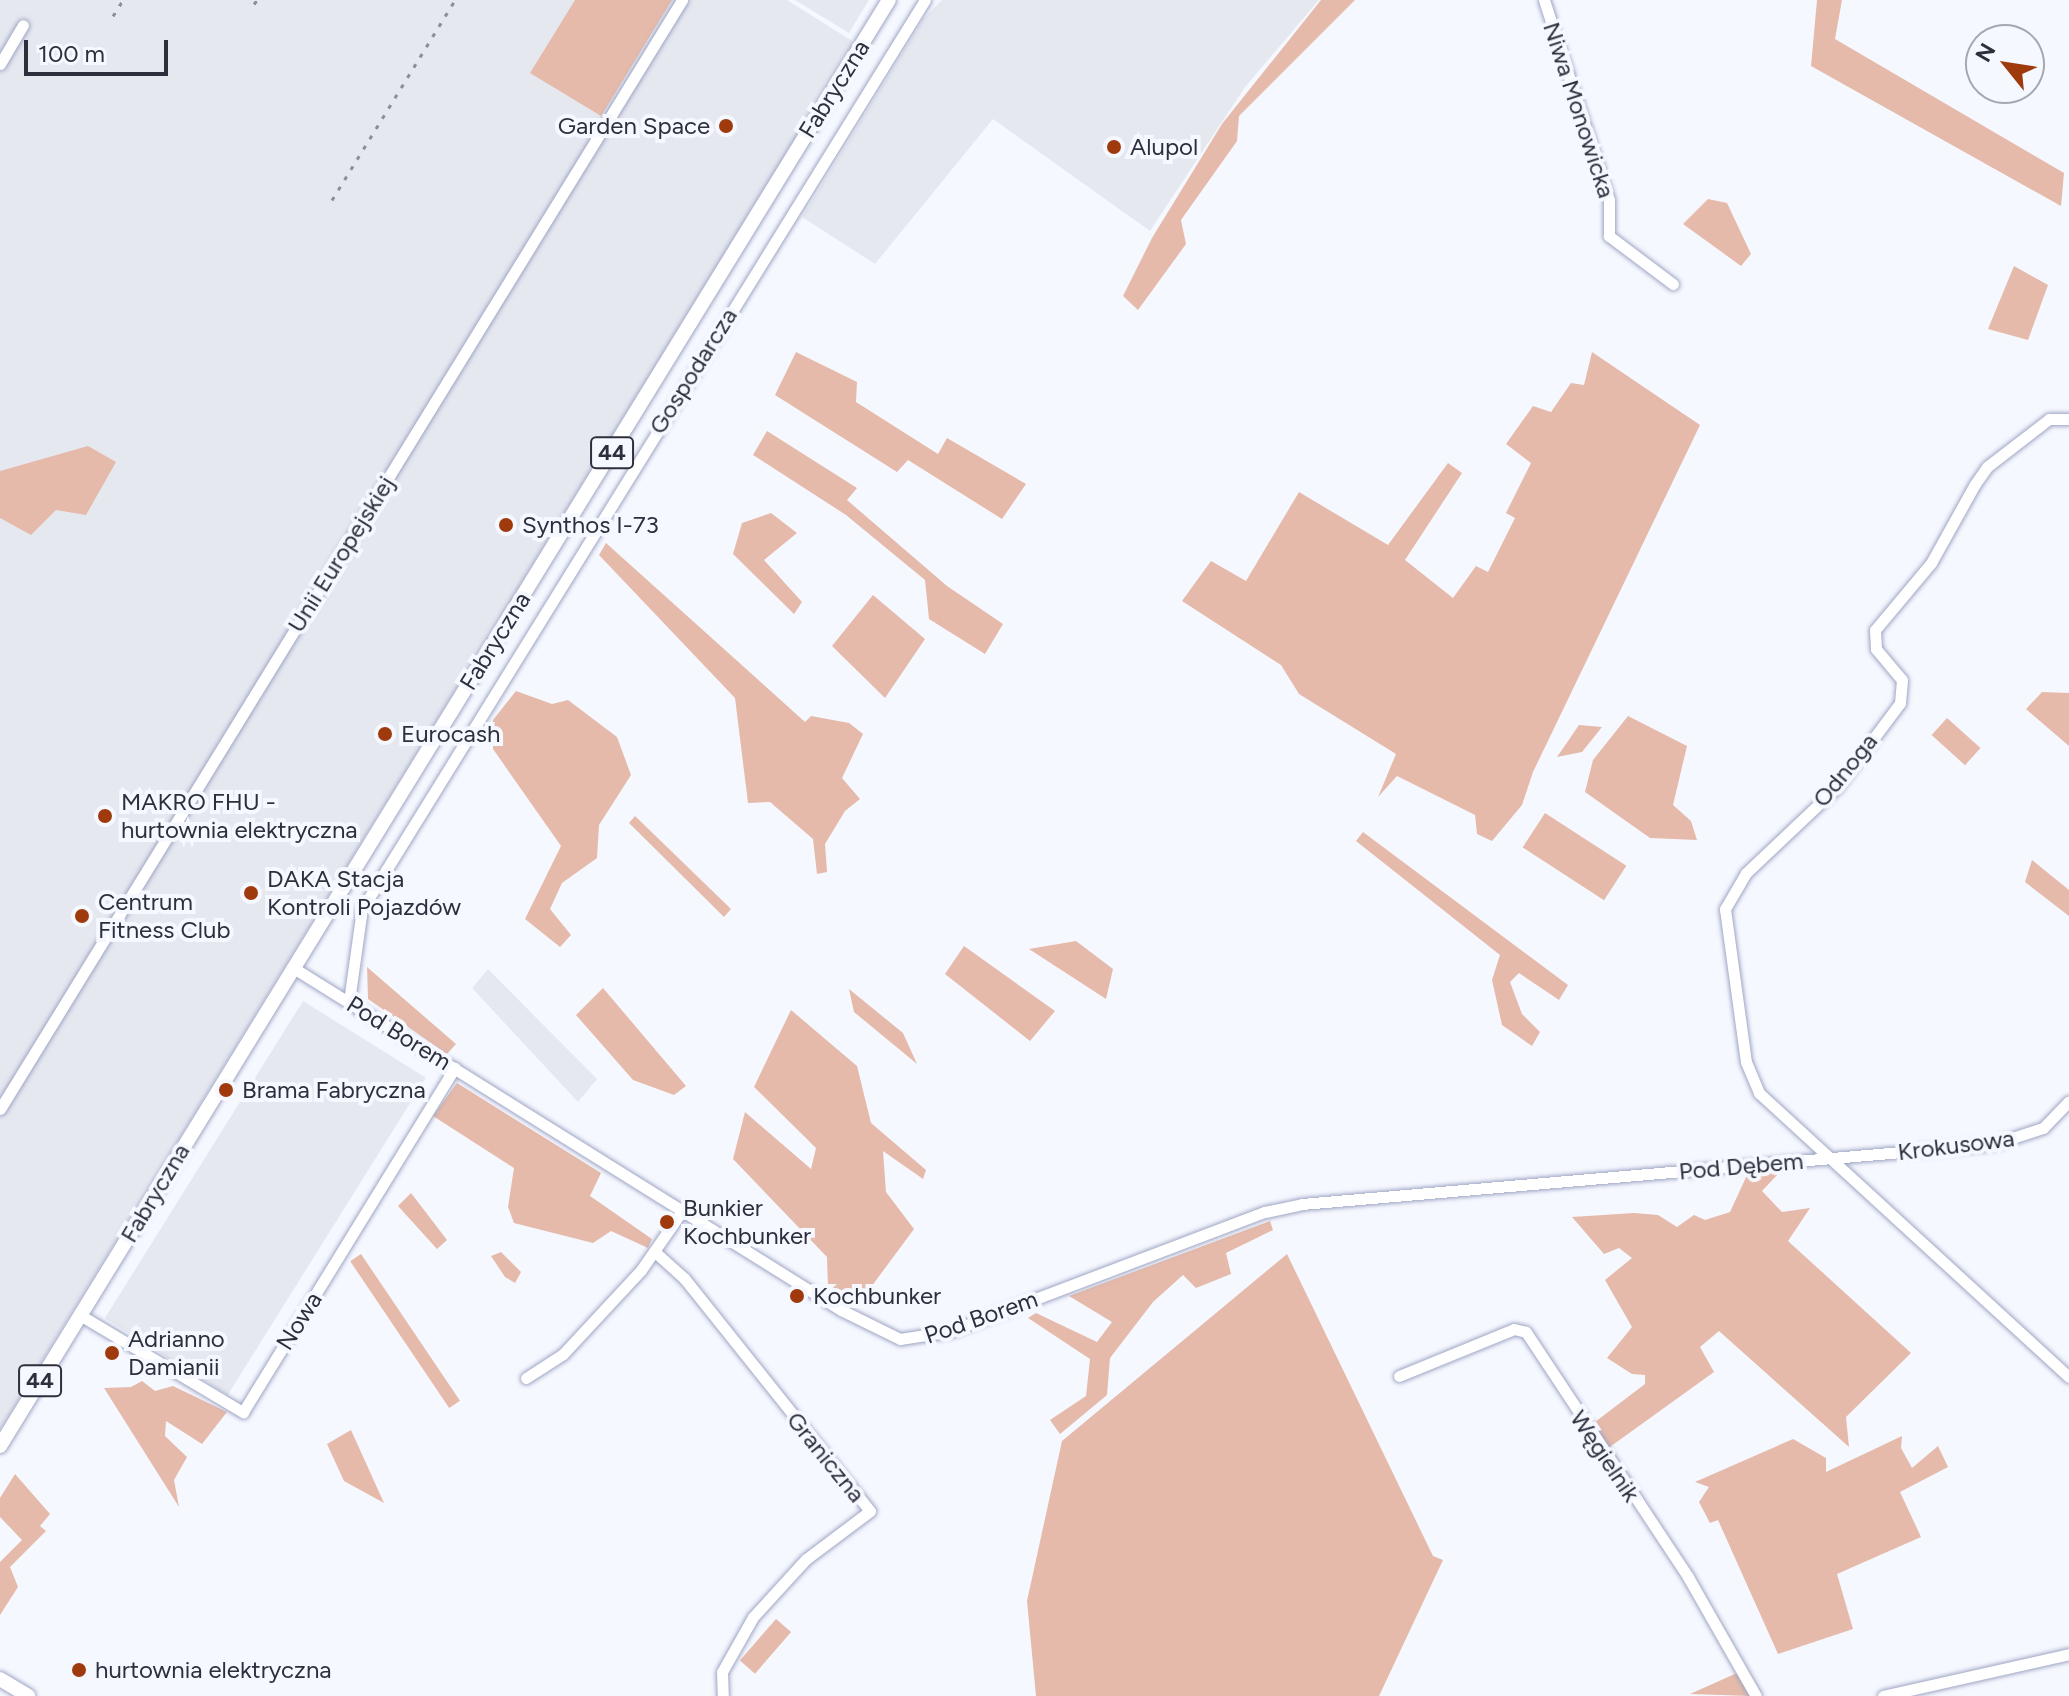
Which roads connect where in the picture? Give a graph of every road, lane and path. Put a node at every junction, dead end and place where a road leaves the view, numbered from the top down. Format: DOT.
graph roads {
  1 [pos="682,0"];
  2 [pos="889,0"];
  3 [pos="925,0"];
  4 [pos="1544,0"];
  5 [pos="23,25"];
  6 [pos="0,64"];
  7 [pos="1673,284"];
  8 [pos="2069,419"];
  9 [pos="292,967"];
  10 [pos="349,1001"];
  11 [pos="455,1068"];
  12 [pos="2069,1101"];
  13 [pos="0,1109"];
  14 [pos="1830,1158"];
  15 [pos="1328,1203"];
  16 [pos="682,1211"];
  17 [pos="655,1252"];
  18 [pos="80,1315"];
  19 [pos="1399,1376"];
  20 [pos="2069,1377"];
  21 [pos="526,1378"];
  22 [pos="0,1446"];
  23 [pos="2069,1654"];
  24 [pos="0,1679"];
  25 [pos="25,1695"];
  26 [pos="723,1696"];
  27 [pos="1756,1696"];
  28 [pos="1883,1696"];
  1 -- 13 [label="street, Unii Europejskiej"];
  2 -- 9 [label="main road, Fabryczna / 44"];
  3 -- 10 [label="street, Gospodarcza"];
  4 -- 7 [label="street, Niwa Monowicka"];
  5 -- 6 [label="street"];
  8 -- 14 [label="street, Odnoga"];
  9 -- 10 [label="street, Pod Borem"];
  9 -- 18 [label="main road, Fabryczna / 44"];
  10 -- 11 [label="street, Pod Borem"];
  11 -- 16 [label="street, Pod Borem"];
  11 -- 18 [label="street, Nowa"];
  12 -- 14 [label="street, Krokusowa"];
  14 -- 15 [label="street, Pod Dębem"];
  14 -- 20 [label="street, Pod Dębem"];
  15 -- 16 [label="street, Pod Borem"];
  16 -- 17 [label="street"];
  17 -- 21 [label="street"];
  17 -- 26 [label="street, Graniczna"];
  18 -- 22 [label="main road, Fabryczna / 44"];
  19 -- 27 [label="street, Węgielnik"];
  23 -- 28 [label="street"];
  24 -- 25 [label="main road"];
}
